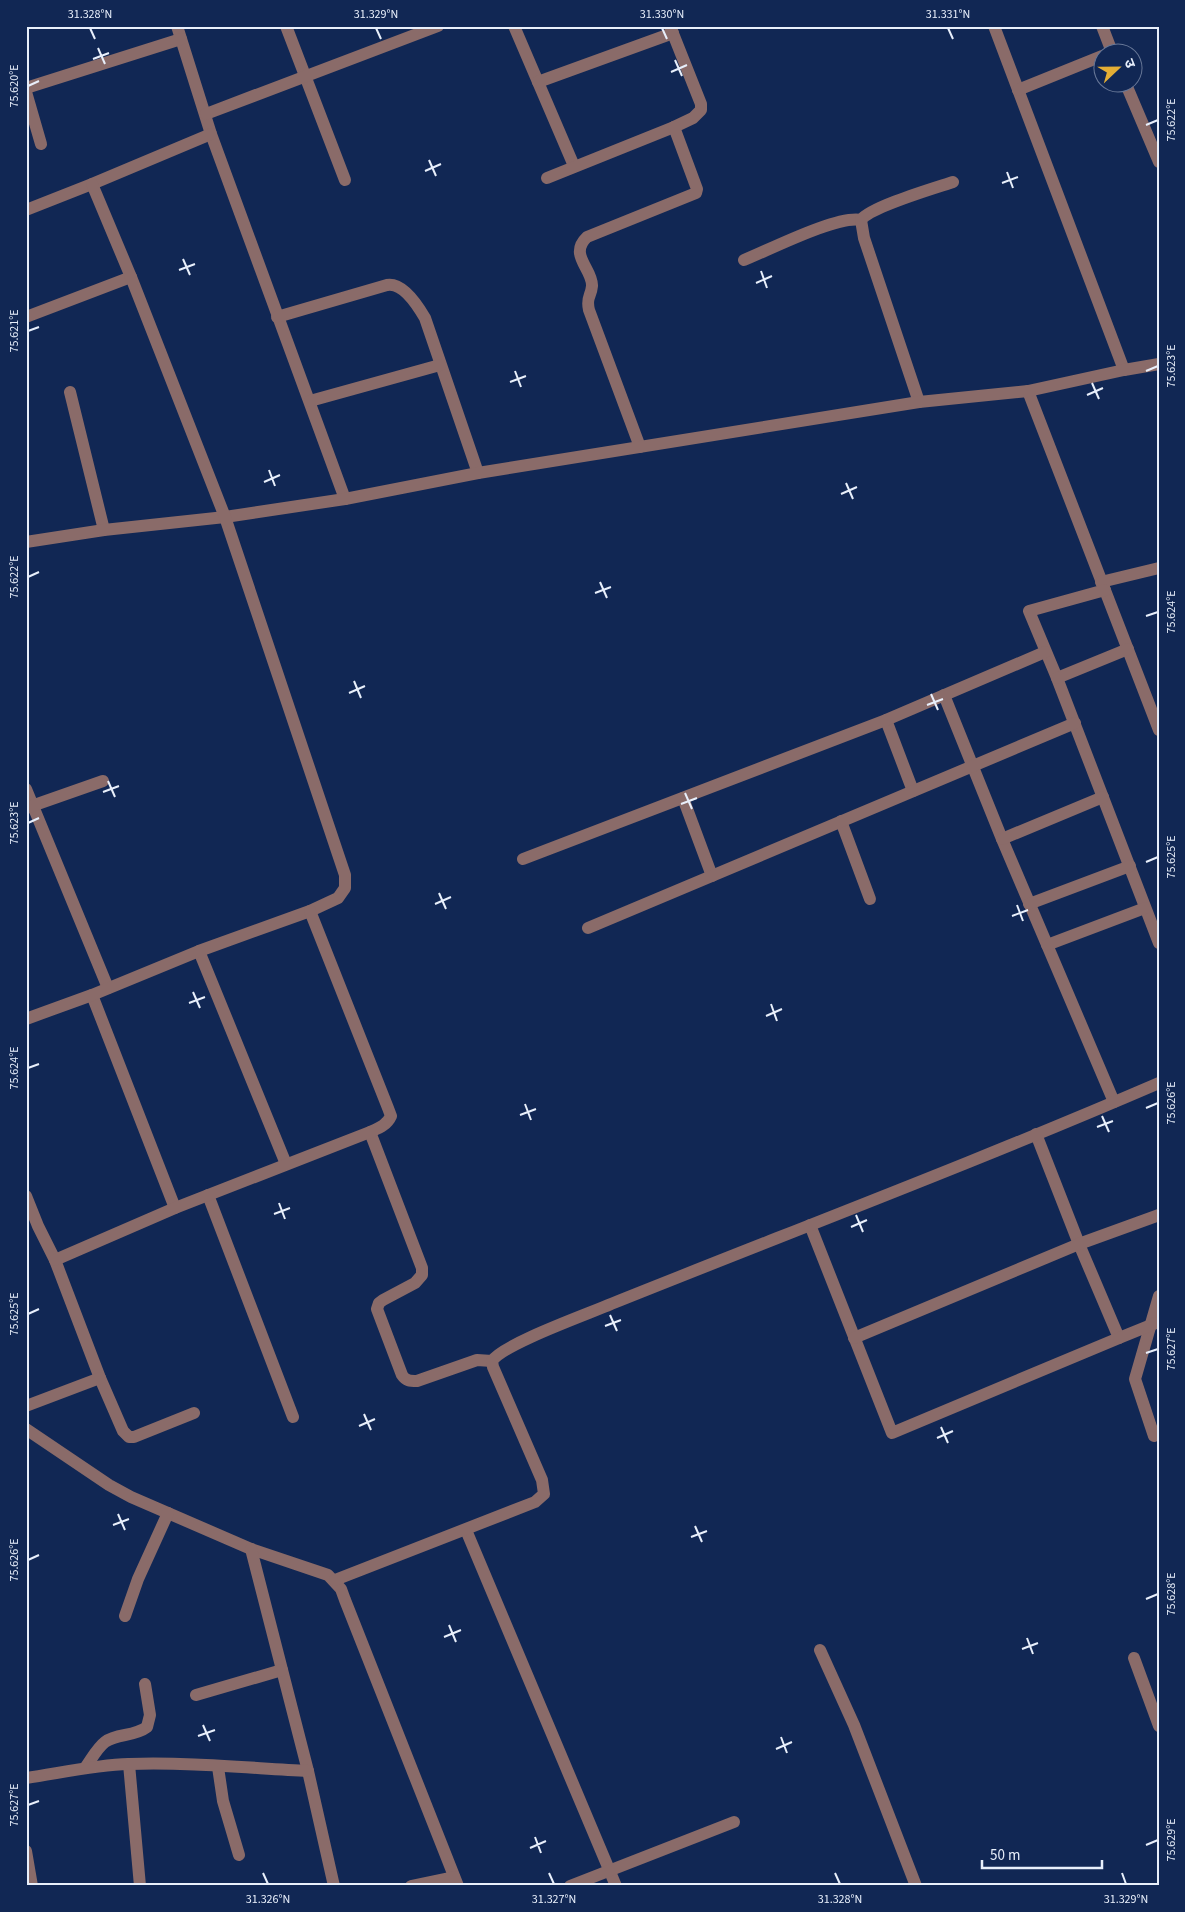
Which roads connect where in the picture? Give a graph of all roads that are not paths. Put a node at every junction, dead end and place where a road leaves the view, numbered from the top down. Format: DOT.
graph roads {
  1 [pos="177,26"];
  2 [pos="286,26"];
  3 [pos="438,26"];
  4 [pos="514,26"];
  5 [pos="994,26"];
  6 [pos="1102,26"];
  7 [pos="672,30"];
  8 [pos="181,39"];
  9 [pos="1108,42"];
  10 [pos="1092,60"];
  11 [pos="305,77"];
  12 [pos="538,82"];
  13 [pos="26,88"];
  14 [pos="1018,90"];
  15 [pos="26,92"];
  16 [pos="1129,92"];
  17 [pos="206,114"];
  18 [pos="674,127"];
  19 [pos="211,134"];
  20 [pos="42,144"];
  21 [pos="1159,162"];
  22 [pos="574,166"];
  23 [pos="547,178"];
  24 [pos="345,180"];
  25 [pos="953,182"];
  26 [pos="92,184"];
  27 [pos="26,210"];
  28 [pos="861,220"];
  29 [pos="744,260"];
  30 [pos="131,277"];
  31 [pos="26,317"];
  32 [pos="277,317"];
  33 [pos="1159,364"];
  34 [pos="440,365"];
  35 [pos="1124,370"];
  36 [pos="1028,391"];
  37 [pos="70,392"];
  38 [pos="310,400"];
  39 [pos="919,402"];
  40 [pos="640,447"];
  41 [pos="478,473"];
  42 [pos="345,499"];
  43 [pos="225,517"];
  44 [pos="104,530"];
  45 [pos="26,542"];
  46 [pos="1159,568"];
  47 [pos="1103,586"];
  48 [pos="1128,649"];
  49 [pos="1045,652"];
  50 [pos="1057,678"];
  51 [pos="944,695"];
  52 [pos="886,720"];
  53 [pos="1075,723"];
  54 [pos="1159,730"];
  55 [pos="972,766"];
  56 [pos="104,781"];
  57 [pos="26,789"];
  58 [pos="913,791"];
  59 [pos="683,798"];
  60 [pos="1103,798"];
  61 [pos="30,808"];
  62 [pos="842,821"];
  63 [pos="1002,839"];
  64 [pos="523,859"];
  65 [pos="1130,866"];
  66 [pos="712,876"];
  67 [pos="870,899"];
  68 [pos="1029,904"];
  69 [pos="1145,908"];
  70 [pos="310,911"];
  71 [pos="1154,919"];
  72 [pos="588,928"];
  73 [pos="1159,943"];
  74 [pos="1047,945"];
  75 [pos="199,951"];
  76 [pos="108,988"];
  77 [pos="92,995"];
  78 [pos="26,1019"];
  79 [pos="1159,1083"];
  80 [pos="1114,1102"];
  81 [pos="370,1132"];
  82 [pos="1036,1134"];
  83 [pos="286,1164"];
  84 [pos="208,1195"];
  85 [pos="26,1196"];
  86 [pos="176,1208"];
  87 [pos="1159,1215"];
  88 [pos="810,1225"];
  89 [pos="1079,1244"];
  90 [pos="55,1260"];
  91 [pos="1159,1296"];
  92 [pos="1155,1324"];
  93 [pos="854,1338"];
  94 [pos="1119,1338"];
  95 [pos="492,1361"];
  96 [pos="100,1378"];
  97 [pos="26,1406"];
  98 [pos="194,1413"];
  99 [pos="293,1416"];
  100 [pos="26,1429"];
  101 [pos="1159,1434"];
  102 [pos="168,1512"];
  103 [pos="466,1530"];
  104 [pos="251,1549"];
  105 [pos="335,1580"];
  106 [pos="124,1616"];
  107 [pos="820,1650"];
  108 [pos="1134,1658"];
  109 [pos="282,1670"];
  110 [pos="145,1684"];
  111 [pos="196,1695"];
  112 [pos="1159,1726"];
  113 [pos="129,1764"];
  114 [pos="218,1767"];
  115 [pos="85,1768"];
  116 [pos="308,1771"];
  117 [pos="26,1778"];
  118 [pos="734,1822"];
  119 [pos="26,1851"];
  120 [pos="239,1855"];
  121 [pos="609,1870"];
  122 [pos="456,1881"];
  123 [pos="32,1886"];
  124 [pos="140,1886"];
  125 [pos="334,1886"];
  126 [pos="411,1886"];
  127 [pos="570,1886"];
  128 [pos="616,1886"];
  129 [pos="916,1886"];
  1 -- 8 [label="street"];
  2 -- 11 [label="street"];
  3 -- 11 [label="street"];
  4 -- 12 [label="street"];
  5 -- 14 [label="street"];
  6 -- 9 [label="street"];
  7 -- 12 [label="street"];
  7 -- 18 [label="street"];
  8 -- 13 [label="street"];
  8 -- 17 [label="street"];
  10 -- 14 [label="street"];
  11 -- 17 [label="street"];
  11 -- 24 [label="street"];
  12 -- 22 [label="street"];
  14 -- 35 [label="street"];
  15 -- 20 [label="street"];
  16 -- 21 [label="street"];
  17 -- 19 [label="street"];
  18 -- 22 [label="street"];
  18 -- 40 [label="street"];
  19 -- 26 [label="street"];
  19 -- 32 [label="street"];
  22 -- 23 [label="street"];
  25 -- 28 [label="street"];
  26 -- 27 [label="street"];
  26 -- 30 [label="street"];
  28 -- 29 [label="street"];
  28 -- 39 [label="street"];
  30 -- 31 [label="street"];
  30 -- 43 [label="street"];
  32 -- 34 [label="street"];
  32 -- 38 [label="street"];
  33 -- 35 [label="street"];
  34 -- 38 [label="street"];
  34 -- 41 [label="street"];
  35 -- 36 [label="street"];
  36 -- 39 [label="street"];
  36 -- 47 [label="street"];
  37 -- 44 [label="street"];
  38 -- 42 [label="street"];
  39 -- 40 [label="street"];
  40 -- 41 [label="street"];
  41 -- 42 [label="street"];
  42 -- 43 [label="street"];
  43 -- 44 [label="street"];
  43 -- 70 [label="street"];
  44 -- 45 [label="street"];
  46 -- 47 [label="street"];
  47 -- 48 [label="street"];
  47 -- 49 [label="street"];
  48 -- 50 [label="street"];
  48 -- 54 [label="street"];
  49 -- 50 [label="street"];
  49 -- 51 [label="street"];
  50 -- 53 [label="street"];
  51 -- 52 [label="street"];
  51 -- 55 [label="street"];
  52 -- 58 [label="street"];
  52 -- 59 [label="street"];
  53 -- 55 [label="street"];
  53 -- 60 [label="street"];
  55 -- 58 [label="street"];
  55 -- 63 [label="street"];
  56 -- 61 [label="street"];
  57 -- 61 [label="street"];
  58 -- 62 [label="street"];
  59 -- 64 [label="street"];
  59 -- 66 [label="street"];
  60 -- 63 [label="street"];
  60 -- 65 [label="street"];
  61 -- 76 [label="street"];
  62 -- 66 [label="street"];
  62 -- 67 [label="street"];
  63 -- 68 [label="street"];
  65 -- 68 [label="street"];
  65 -- 69 [label="street"];
  66 -- 72 [label="street"];
  68 -- 74 [label="street"];
  69 -- 71 [label="street"];
  69 -- 74 [label="street"];
  70 -- 75 [label="street"];
  70 -- 81 [label="street"];
  71 -- 73 [label="street"];
  74 -- 80 [label="street"];
  75 -- 76 [label="street"];
  75 -- 83 [label="street"];
  76 -- 77 [label="street"];
  77 -- 78 [label="street"];
  77 -- 86 [label="street"];
  79 -- 80 [label="street"];
  80 -- 82 [label="street"];
  81 -- 83 [label="street"];
  81 -- 95 [label="street"];
  82 -- 88 [label="street"];
  82 -- 89 [label="street"];
  83 -- 84 [label="street"];
  84 -- 86 [label="street"];
  84 -- 99 [label="street"];
  85 -- 90 [label="street"];
  86 -- 90 [label="street"];
  87 -- 89 [label="street"];
  88 -- 93 [label="street"];
  88 -- 95 [label="street"];
  89 -- 93 [label="street"];
  89 -- 94 [label="street"];
  90 -- 96 [label="street"];
  91 -- 92 [label="street"];
  92 -- 94 [label="street"];
  92 -- 101 [label="street"];
  93 -- 94 [label="street"];
  95 -- 103 [label="street"];
  96 -- 97 [label="street"];
  96 -- 98 [label="street"];
  100 -- 102 [label="street"];
  102 -- 104 [label="street"];
  102 -- 106 [label="street"];
  103 -- 105 [label="street"];
  103 -- 121 [label="street"];
  104 -- 105 [label="street"];
  104 -- 109 [label="street"];
  105 -- 122 [label="street"];
  107 -- 129 [label="street"];
  108 -- 112 [label="street"];
  109 -- 111 [label="street"];
  109 -- 116 [label="street"];
  110 -- 115 [label="street"];
  113 -- 114 [label="street"];
  113 -- 115 [label="street"];
  113 -- 124 [label="street"];
  114 -- 116 [label="street"];
  114 -- 120 [label="street"];
  115 -- 117 [label="street"];
  116 -- 125 [label="street"];
  118 -- 121 [label="street"];
  119 -- 123 [label="street"];
  121 -- 127 [label="street"];
  121 -- 128 [label="street"];
  122 -- 126 [label="street"];
}
